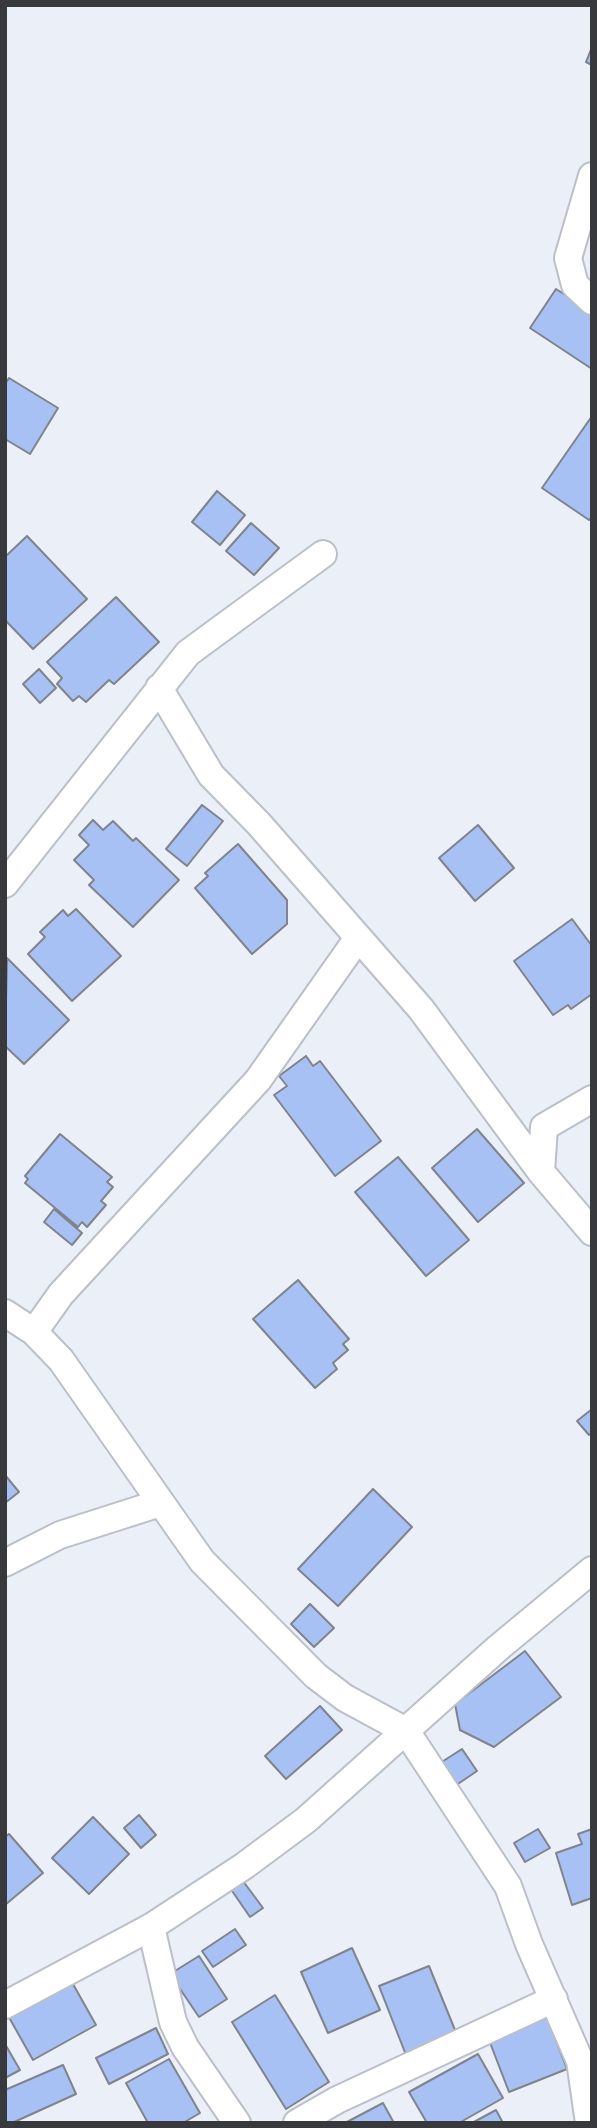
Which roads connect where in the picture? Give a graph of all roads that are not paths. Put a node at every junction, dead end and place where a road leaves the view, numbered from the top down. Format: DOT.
graph roads {
  1 [pos="592,176"];
  2 [pos="592,301"];
  3 [pos="323,555"];
  4 [pos="159,688"];
  5 [pos="5,884"];
  6 [pos="359,938"];
  7 [pos="592,1100"];
  8 [pos="541,1172"];
  9 [pos="592,1232"];
  10 [pos="5,1312"];
  11 [pos="34,1332"];
  12 [pos="160,1503"];
  13 [pos="5,1563"];
  14 [pos="592,1570"];
  15 [pos="406,1731"];
  16 [pos="151,1927"];
  17 [pos="554,1999"];
  18 [pos="5,2005"];
  19 [pos="236,2123"];
  20 [pos="297,2123"];
  21 [pos="589,2123"];
  1 -- 2 [label="street"];
  3 -- 4 [label="street"];
  4 -- 5 [label="street"];
  4 -- 6 [label="street"];
  6 -- 8 [label="street"];
  6 -- 11 [label="street"];
  7 -- 8 [label="street"];
  8 -- 9 [label="street"];
  10 -- 11 [label="street"];
  11 -- 12 [label="street"];
  12 -- 13 [label="street"];
  12 -- 15 [label="street"];
  14 -- 15 [label="street"];
  15 -- 16 [label="street"];
  15 -- 17 [label="street"];
  16 -- 18 [label="street"];
  16 -- 19 [label="street"];
  17 -- 20 [label="street"];
  17 -- 21 [label="street"];
}
